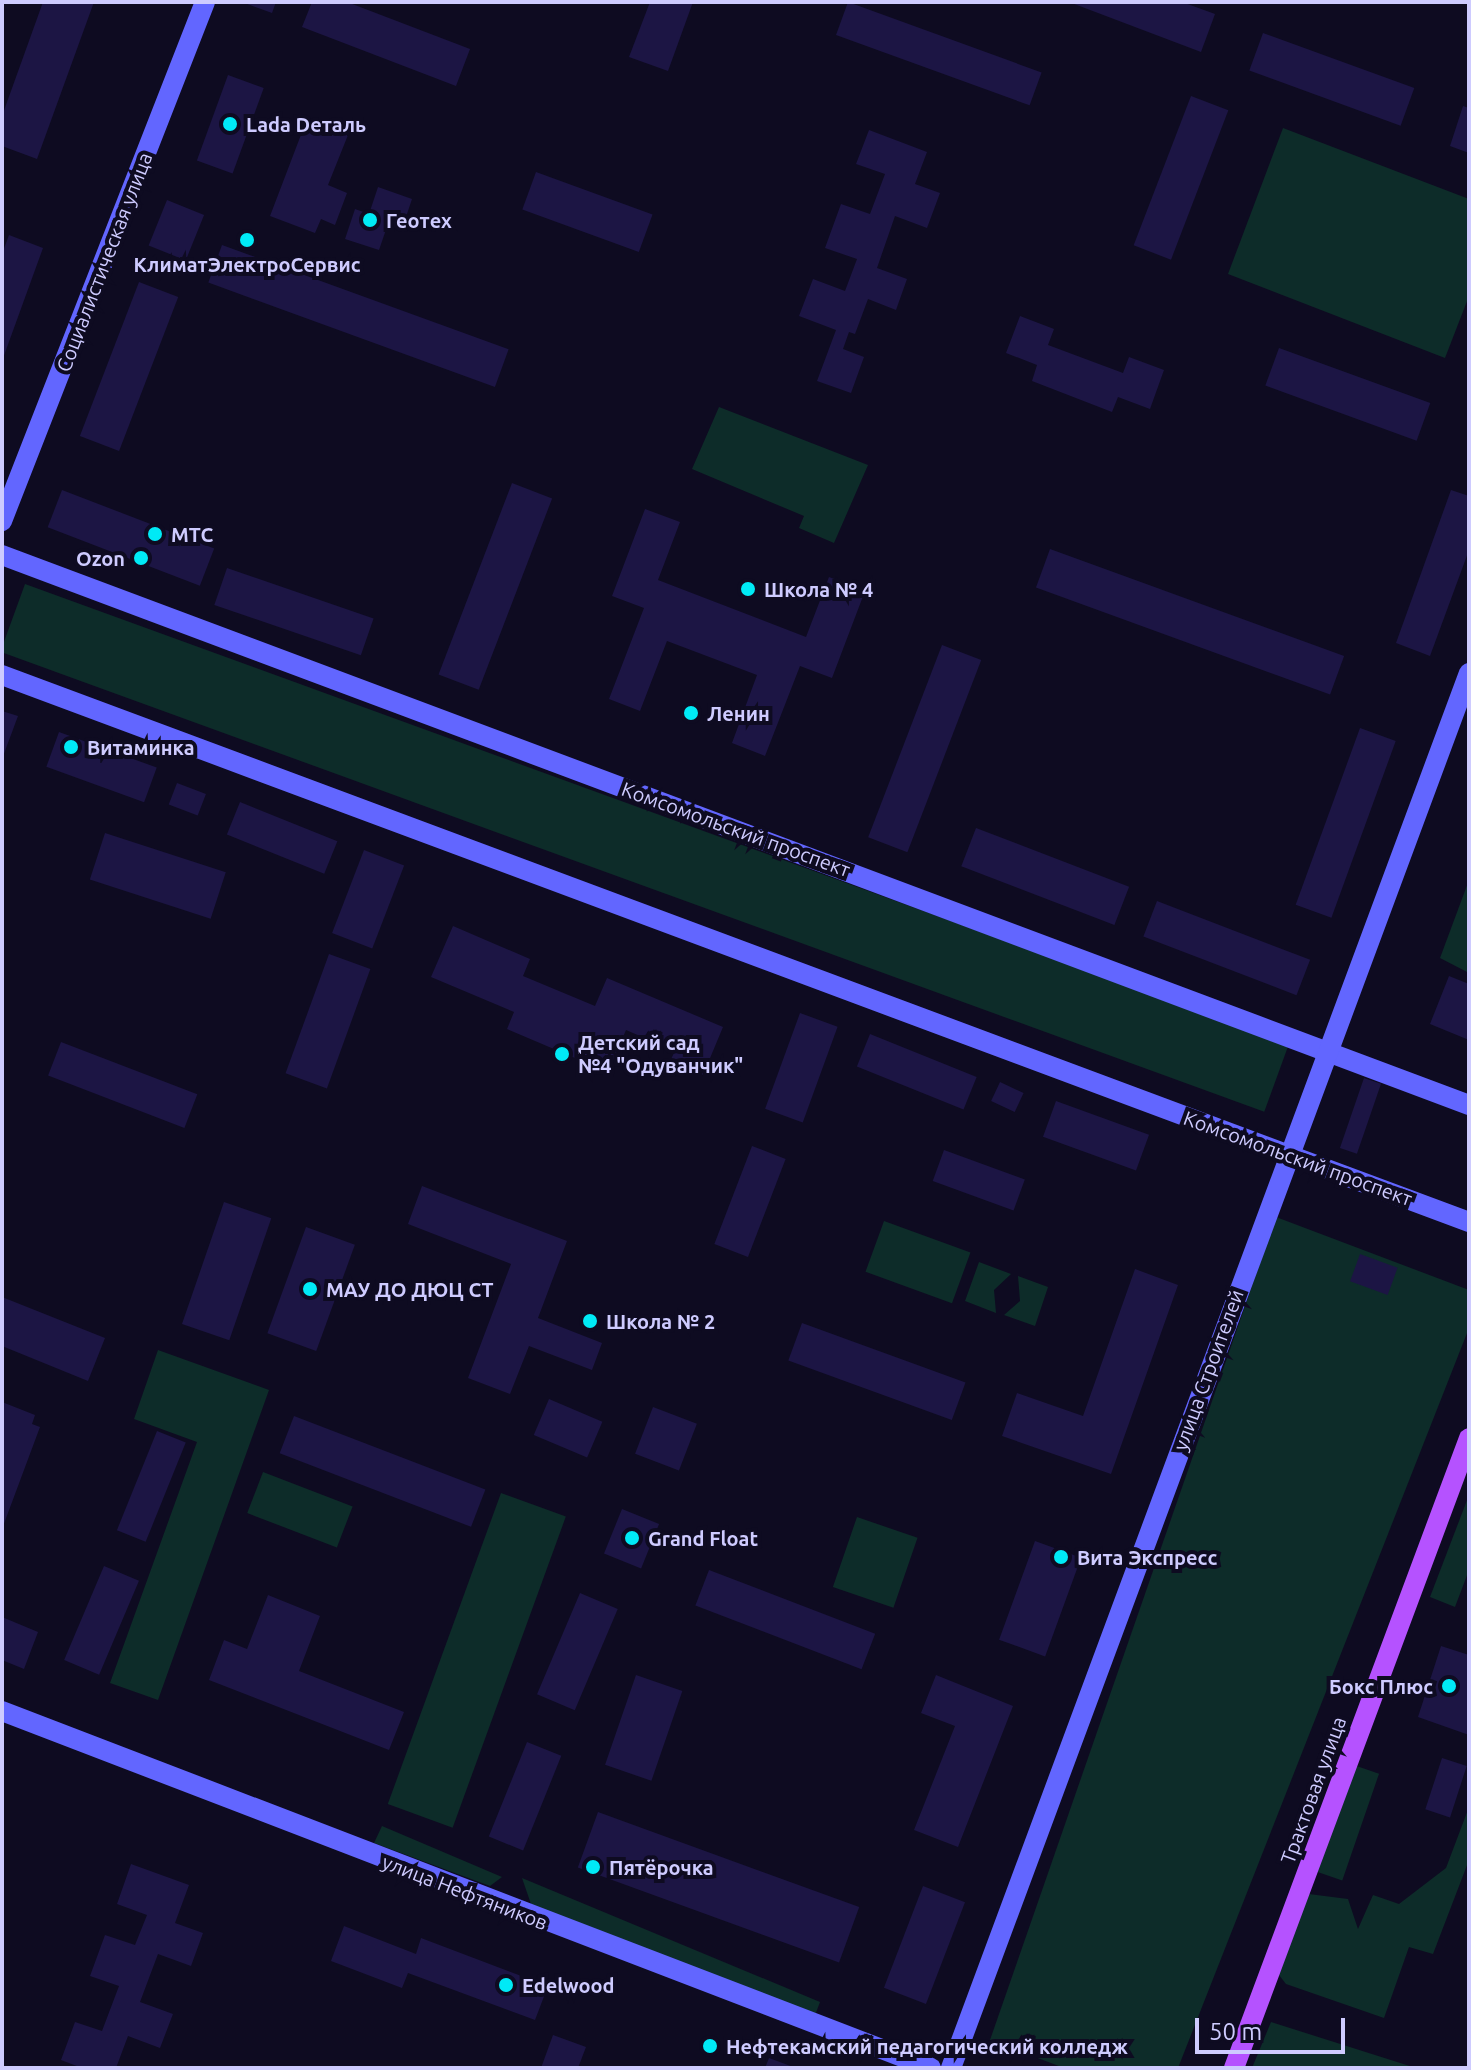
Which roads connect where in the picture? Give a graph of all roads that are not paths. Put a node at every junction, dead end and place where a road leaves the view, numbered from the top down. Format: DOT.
graph roads {
  1 [pos="205,2"];
  2 [pos="2,521"];
  3 [pos="2,555"];
  4 [pos="1469,673"];
  5 [pos="2,675"];
  6 [pos="1329,1050"];
  7 [pos="1469,1105"];
  8 [pos="1293,1155"];
  9 [pos="1469,1222"];
  10 [pos="1469,1438"];
  11 [pos="2,1711"];
  12 [pos="931,2068"];
  13 [pos="951,2068"];
  14 [pos="1234,2068"];
  1 -- 2 [label="main road, Социалистическая улица"];
  3 -- 6 [label="main road, Комсомольский проспект"];
  4 -- 6 [label="main road, улица Строителей"];
  5 -- 8 [label="main road, Комсомольский проспект"];
  6 -- 7 [label="main road, Комсомольский проспект"];
  6 -- 8 [label="main road, улица Строителей"];
  8 -- 9 [label="main road, Комсомольский проспект"];
  8 -- 13 [label="main road, улица Строителей"];
  10 -- 14 [label="main road, Трактовая улица"];
  11 -- 12 [label="main road, улица Нефтяников"];
}
